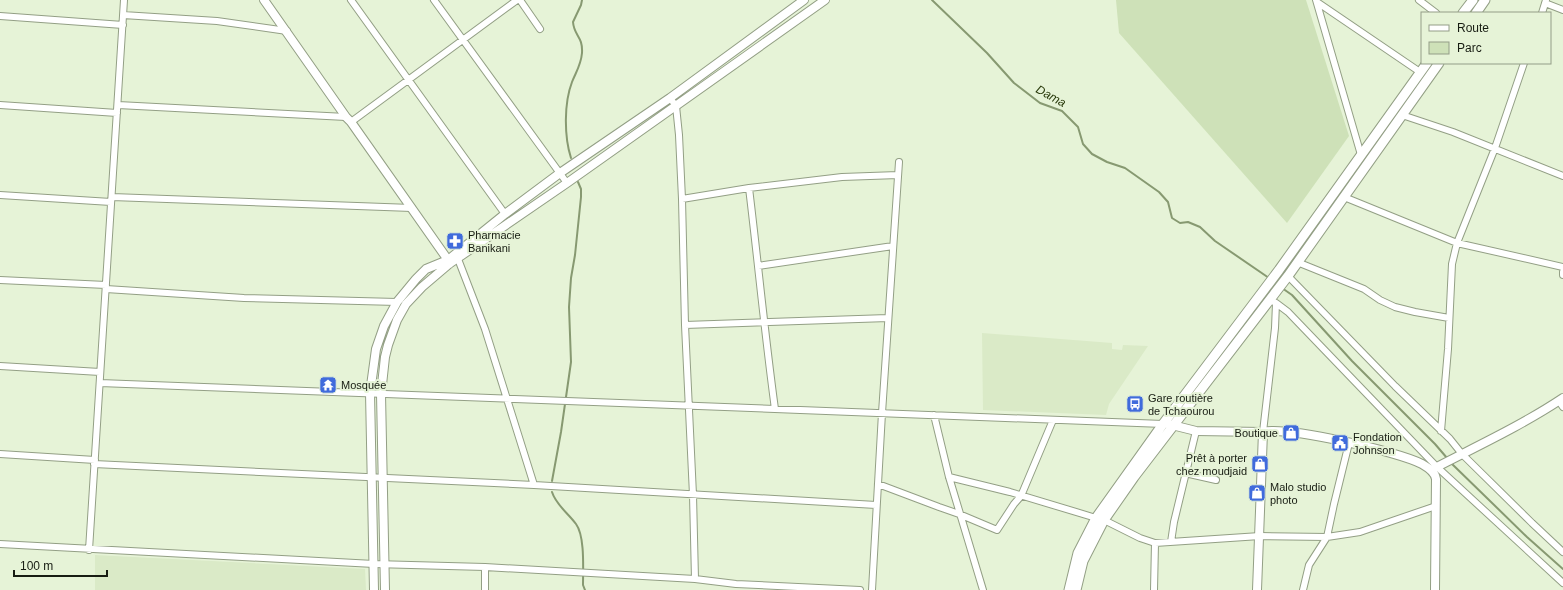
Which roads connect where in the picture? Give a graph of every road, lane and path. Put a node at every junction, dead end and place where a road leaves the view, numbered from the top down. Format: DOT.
graph roads {
  1 [pos="124,0"];
  2 [pos="264,0"];
  3 [pos="351,0"];
  4 [pos="434,0"];
  5 [pos="518,0"];
  6 [pos="804,0"];
  7 [pos="825,0"];
  8 [pos="1419,0"];
  9 [pos="1472,0"];
  10 [pos="1485,0"];
  11 [pos="1316,1"];
  12 [pos="1546,2"];
  13 [pos="1563,10"];
  14 [pos="1435,12"];
  15 [pos="1464,12"];
  16 [pos="1477,12"];
  17 [pos="1542,12"];
  18 [pos="123,15"];
  19 [pos="0,16"];
  20 [pos="123,25"];
  21 [pos="540,28"];
  22 [pos="286,31"];
  23 [pos="462,40"];
  24 [pos="1426,64"];
  25 [pos="1438,64"];
  26 [pos="1524,64"];
  27 [pos="1420,72"];
  28 [pos="408,80"];
  29 [pos="670,98"];
  30 [pos="0,105"];
  31 [pos="118,105"];
  32 [pos="676,106"];
  33 [pos="117,113"];
  34 [pos="1402,115"];
  35 [pos="348,120"];
  36 [pos="1495,148"];
  37 [pos="1361,155"];
  38 [pos="899,162"];
  39 [pos="560,173"];
  40 [pos="898,175"];
  41 [pos="1563,176"];
  42 [pos="567,183"];
  43 [pos="749,188"];
  44 [pos="0,195"];
  45 [pos="1344,197"];
  46 [pos="682,199"];
  47 [pos="111,200"];
  48 [pos="412,208"];
  49 [pos="505,214"];
  50 [pos="1457,243"];
  51 [pos="893,246"];
  52 [pos="458,259"];
  53 [pos="449,262"];
  54 [pos="1298,262"];
  55 [pos="758,266"];
  56 [pos="1563,267"];
  57 [pos="1285,279"];
  58 [pos="0,280"];
  59 [pos="106,287"];
  60 [pos="1273,300"];
  61 [pos="397,302"];
  62 [pos="888,318"];
  63 [pos="1449,318"];
  64 [pos="763,323"];
  65 [pos="685,325"];
  66 [pos="0,366"];
  67 [pos="100,372"];
  68 [pos="100,382"];
  69 [pos="370,393"];
  70 [pos="381,394"];
  71 [pos="508,399"];
  72 [pos="1562,402"];
  73 [pos="689,406"];
  74 [pos="775,409"];
  75 [pos="882,413"];
  76 [pos="934,415"];
  77 [pos="1053,420"];
  78 [pos="1163,424"];
  79 [pos="1174,424"];
  80 [pos="1196,431"];
  81 [pos="1441,431"];
  82 [pos="1264,432"];
  83 [pos="1349,443"];
  84 [pos="0,454"];
  85 [pos="1462,454"];
  86 [pos="94,462"];
  87 [pos="1438,467"];
  88 [pos="1185,473"];
  89 [pos="949,477"];
  90 [pos="372,478"];
  91 [pos="383,479"];
  92 [pos="1216,480"];
  93 [pos="878,484"];
  94 [pos="534,486"];
  95 [pos="693,495"];
  96 [pos="1021,496"];
  97 [pos="876,505"];
  98 [pos="1436,506"];
  99 [pos="959,514"];
  100 [pos="1100,519"];
  101 [pos="1260,536"];
  102 [pos="1327,537"];
  103 [pos="1171,542"];
  104 [pos="0,544"];
  105 [pos="1155,544"];
  106 [pos="89,550"];
  107 [pos="1563,552"];
  108 [pos="374,564"];
  109 [pos="384,564"];
  110 [pos="485,567"];
  111 [pos="695,579"];
  112 [pos="1563,583"];
  113 [pos="735,587"];
  114 [pos="374,590"];
  115 [pos="385,590"];
  116 [pos="485,590"];
  117 [pos="860,590"];
  118 [pos="872,590"];
  119 [pos="984,590"];
  120 [pos="1069,590"];
  121 [pos="1076,590"];
  122 [pos="1154,590"];
  123 [pos="1257,590"];
  124 [pos="1303,590"];
  125 [pos="1435,590"];
  1 -- 18 [label="street"];
  2 -- 22 [label="street"];
  3 -- 28 [label="street"];
  4 -- 23 [label="street"];
  5 -- 21 [label="street"];
  5 -- 23 [label="street"];
  6 -- 29 [label="street"];
  7 -- 32 [label="street"];
  8 -- 14 [label="street"];
  9 -- 15 [label="main road"];
  10 -- 16 [label="main road"];
  11 -- 27 [label="street"];
  11 -- 37 [label="street"];
  12 -- 13 [label="street"];
  12 -- 17 [label="street"];
  18 -- 20 [label="street"];
  18 -- 22 [label="street"];
  19 -- 20 [label="street"];
  20 -- 31 [label="street"];
  22 -- 35 [label="street"];
  23 -- 28 [label="street"];
  23 -- 39 [label="street"];
  24 -- 27 [label="main road"];
  25 -- 34 [label="main road"];
  26 -- 36 [label="street"];
  27 -- 37 [label="main road"];
  28 -- 35 [label="street"];
  28 -- 49 [label="street"];
  29 -- 32 [label="street"];
  29 -- 39 [label="street"];
  30 -- 33 [label="street"];
  31 -- 33 [label="street"];
  31 -- 35 [label="street"];
  32 -- 42 [label="street"];
  32 -- 46 [label="street"];
  33 -- 47 [label="street"];
  34 -- 36 [label="street"];
  34 -- 45 [label="main road"];
  35 -- 48 [label="street"];
  36 -- 41 [label="street"];
  36 -- 50 [label="street"];
  37 -- 78 [label="main road"];
  38 -- 40 [label="street"];
  39 -- 42 [label="street"];
  39 -- 49 [label="street"];
  40 -- 43 [label="street"];
  40 -- 51 [label="street"];
  42 -- 52 [label="street"];
  43 -- 46 [label="street"];
  43 -- 55 [label="street"];
  44 -- 47 [label="street"];
  45 -- 50 [label="street"];
  45 -- 54 [label="main road"];
  46 -- 65 [label="street"];
  47 -- 48 [label="street"];
  47 -- 59 [label="street"];
  48 -- 53 [label="street"];
  49 -- 53 [label="street"];
  50 -- 56 [label="street"];
  50 -- 63 [label="street"];
  51 -- 55 [label="street"];
  51 -- 62 [label="street"];
  52 -- 53 [label="street"];
  52 -- 71 [label="street"];
  53 -- 61 [label="street"];
  53 -- 70 [label="street"];
  54 -- 57 [label="main road"];
  54 -- 63 [label="street"];
  55 -- 64 [label="street"];
  57 -- 60 [label="main road"];
  57 -- 81 [label="street"];
  58 -- 59 [label="street"];
  59 -- 61 [label="street"];
  59 -- 67 [label="street"];
  60 -- 79 [label="main road"];
  60 -- 82 [label="street"];
  60 -- 87 [label="street"];
  61 -- 69 [label="street"];
  62 -- 64 [label="street"];
  62 -- 75 [label="street"];
  63 -- 81 [label="street"];
  64 -- 65 [label="street"];
  64 -- 74 [label="street"];
  65 -- 73 [label="street"];
  66 -- 67 [label="street"];
  67 -- 68 [label="street"];
  68 -- 69 [label="street"];
  68 -- 86 [label="street"];
  69 -- 70 [label="street"];
  69 -- 90 [label="street"];
  70 -- 71 [label="street"];
  70 -- 91 [label="street"];
  71 -- 73 [label="street"];
  71 -- 94 [label="street"];
  72 -- 85 [label="street"];
  73 -- 74 [label="street"];
  73 -- 95 [label="street"];
  74 -- 75 [label="street"];
  75 -- 76 [label="street"];
  75 -- 93 [label="street"];
  76 -- 77 [label="street"];
  76 -- 89 [label="street"];
  77 -- 78 [label="street"];
  77 -- 96 [label="street"];
  78 -- 79 [label="street"];
  78 -- 100 [label="main road"];
  79 -- 80 [label="street"];
  79 -- 100 [label="main road"];
  80 -- 82 [label="street"];
  80 -- 88 [label="street"];
  81 -- 85 [label="street"];
  82 -- 83 [label="street"];
  82 -- 101 [label="street"];
  83 -- 87 [label="street"];
  83 -- 102 [label="street"];
  84 -- 86 [label="street"];
  85 -- 87 [label="street"];
  85 -- 107 [label="street"];
  86 -- 90 [label="street"];
  86 -- 106 [label="street"];
  87 -- 98 [label="street"];
  87 -- 112 [label="street"];
  88 -- 92 [label="street"];
  88 -- 103 [label="street"];
  89 -- 96 [label="street"];
  89 -- 99 [label="street"];
  90 -- 91 [label="street"];
  90 -- 108 [label="street"];
  91 -- 94 [label="street"];
  91 -- 109 [label="street"];
  93 -- 97 [label="street"];
  93 -- 99 [label="street"];
  94 -- 95 [label="street"];
  95 -- 97 [label="street"];
  95 -- 111 [label="street"];
  96 -- 99 [label="street"];
  96 -- 100 [label="street"];
  97 -- 118 [label="street"];
  98 -- 102 [label="street"];
  98 -- 125 [label="street"];
  99 -- 119 [label="street"];
  100 -- 105 [label="street"];
  100 -- 120 [label="main road"];
  100 -- 121 [label="main road"];
  101 -- 102 [label="street"];
  101 -- 103 [label="street"];
  101 -- 123 [label="street"];
  102 -- 124 [label="street"];
  103 -- 105 [label="street"];
  104 -- 106 [label="street"];
  105 -- 122 [label="street"];
  106 -- 108 [label="street"];
  108 -- 109 [label="street"];
  108 -- 114 [label="street"];
  109 -- 110 [label="street"];
  109 -- 115 [label="street"];
  110 -- 111 [label="street"];
  110 -- 116 [label="street"];
  111 -- 113 [label="street"];
  113 -- 117 [label="street"];
}
